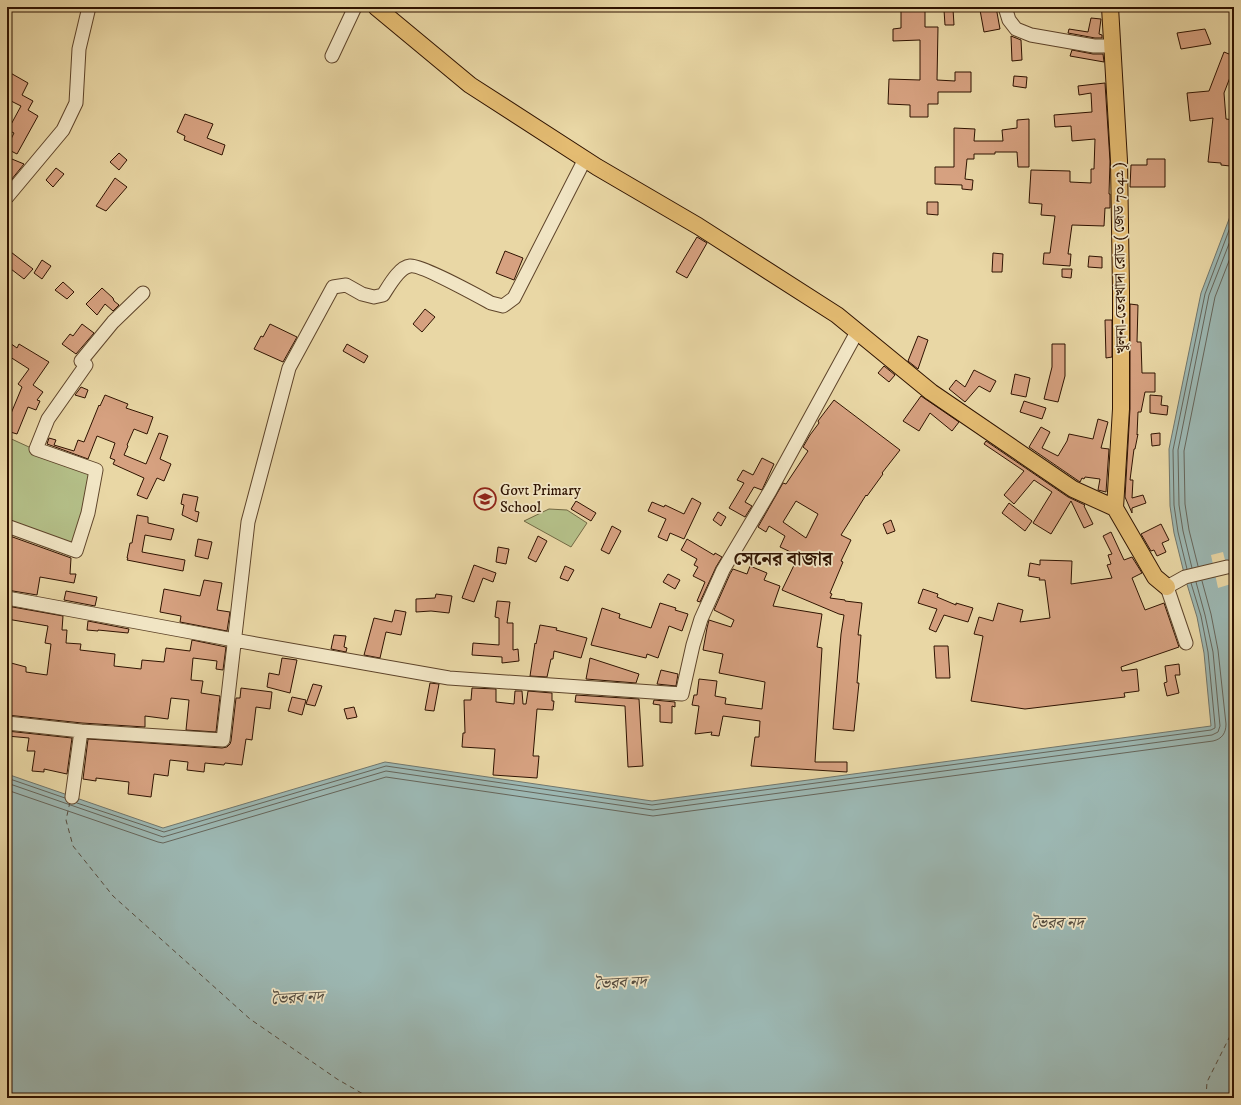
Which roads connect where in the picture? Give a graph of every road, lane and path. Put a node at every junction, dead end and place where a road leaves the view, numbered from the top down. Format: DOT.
graph roads {
  1 [pos="89,7"];
  2 [pos="355,7"];
  3 [pos="376,7"];
  4 [pos="1005,7"];
  5 [pos="1110,7"];
  6 [pos="1113,46"];
  7 [pos="332,56"];
  8 [pos="585,159"];
  9 [pos="7,197"];
  10 [pos="143,293"];
  11 [pos="857,332"];
  12 [pos="1115,508"];
  13 [pos="7,526"];
  14 [pos="1226,566"];
  15 [pos="1167,588"];
  16 [pos="7,598"];
  17 [pos="234,640"];
  18 [pos="1186,643"];
  19 [pos="7,723"];
  20 [pos="81,730"];
  21 [pos="72,796"];
  1 -- 9 [label="street"];
  2 -- 7 [label="street"];
  3 -- 8 [label="main road"];
  4 -- 6 [label="street"];
  5 -- 6 [label="main road, খুলনা-তেরখাদা রোড ( জেড 7042 )"];
  6 -- 12 [label="main road, খুলনা-তেরখাদা রোড ( জেড 7042 )"];
  8 -- 11 [label="main road"];
  8 -- 17 [label="street"];
  10 -- 13 [label="street"];
  11 -- 12 [label="main road"];
  11 -- 17 [label="street"];
  12 -- 15 [label="main road"];
  14 -- 15 [label="street"];
  15 -- 18 [label="street"];
  16 -- 17 [label="street"];
  17 -- 20 [label="street"];
  19 -- 20 [label="street"];
  20 -- 21 [label="street"];
}
